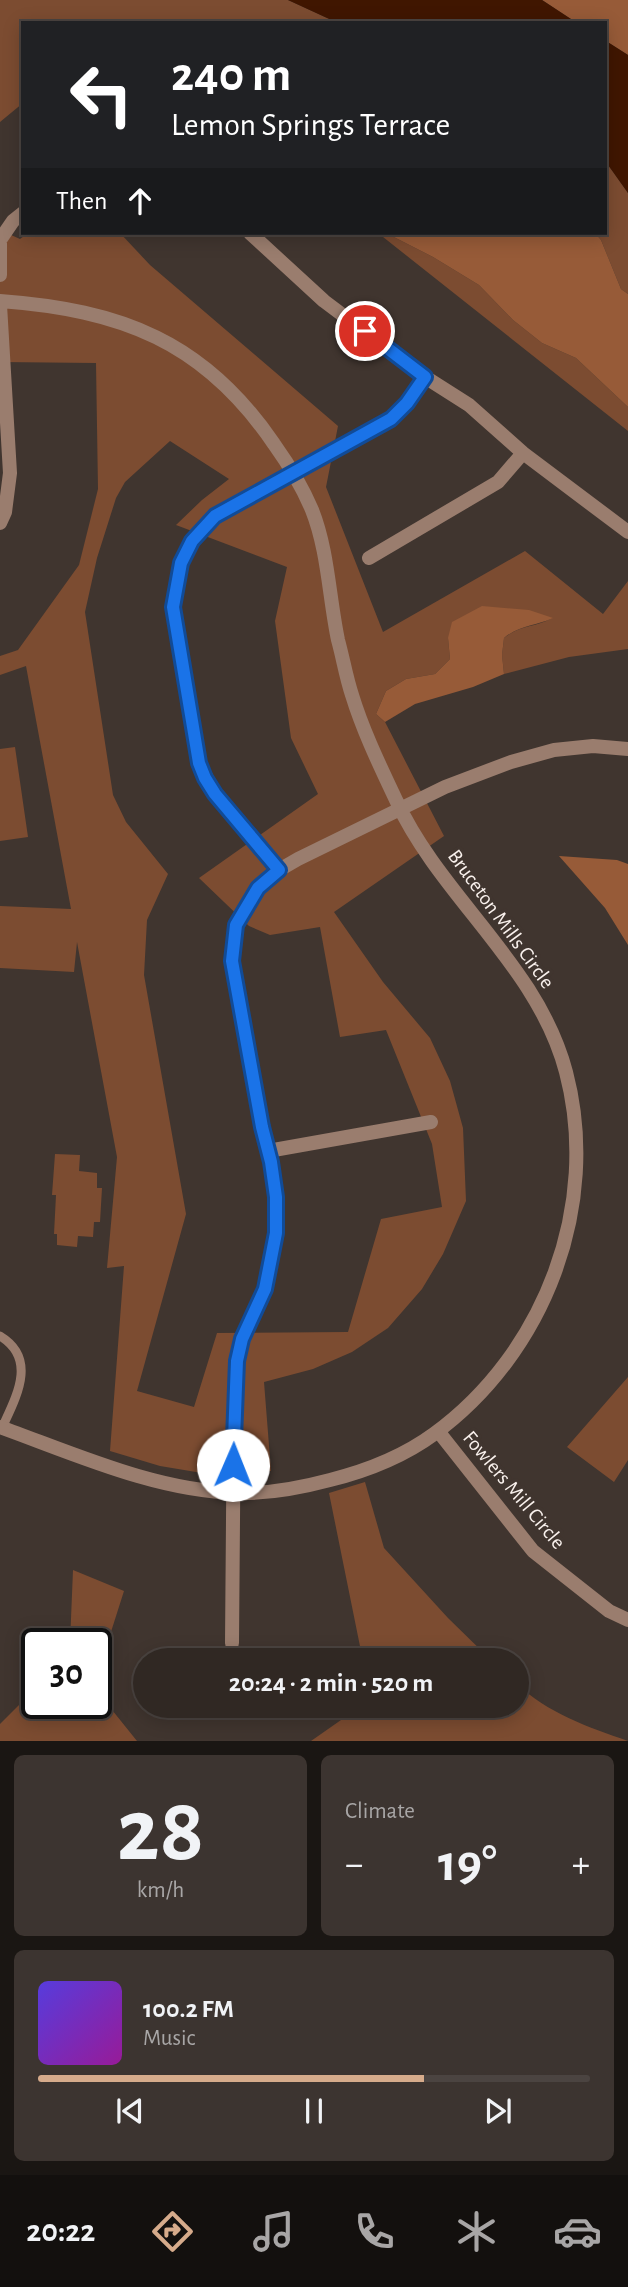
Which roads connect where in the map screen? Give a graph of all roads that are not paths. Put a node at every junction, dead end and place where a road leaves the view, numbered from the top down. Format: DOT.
graph roads {
  1 [pos="21,215"];
  2 [pos="252,235"];
  3 [pos="0,240"];
  4 [pos="0,275"];
  5 [pos="0,303"];
  6 [pos="425,377"];
  7 [pos="523,453"];
  8 [pos="293,472"];
  9 [pos="0,523"];
  10 [pos="628,532"];
  11 [pos="369,558"];
  12 [pos="628,750"];
  13 [pos="399,808"];
  14 [pos="279,870"];
  15 [pos="431,1122"];
  16 [pos="268,1151"];
  17 [pos="0,1336"];
  18 [pos="1,1429"];
  19 [pos="438,1431"];
  20 [pos="233,1493"];
  21 [pos="628,1620"];
  22 [pos="232,1643"];
  1 -- 3 [label="street"];
  2 -- 6 [label="street"];
  3 -- 4 [label="street"];
  5 -- 8 [label="street, Bruceton Mills Circle"];
  5 -- 9 [label="street"];
  6 -- 7 [label="street"];
  6 -- 8 [label="street"];
  7 -- 10 [label="street"];
  7 -- 11 [label="street"];
  8 -- 13 [label="street, Bruceton Mills Circle"];
  8 -- 14 [label="street"];
  12 -- 13 [label="street"];
  13 -- 14 [label="street"];
  13 -- 19 [label="street, Bruceton Mills Circle"];
  14 -- 16 [label="street"];
  15 -- 16 [label="street"];
  16 -- 20 [label="street"];
  17 -- 18 [label="lane"];
  18 -- 20 [label="street, Bruceton Mills Circle"];
  19 -- 20 [label="street, Bruceton Mills Circle"];
  19 -- 21 [label="street, Fowlers Mill Circle"];
  20 -- 22 [label="street"];
}
